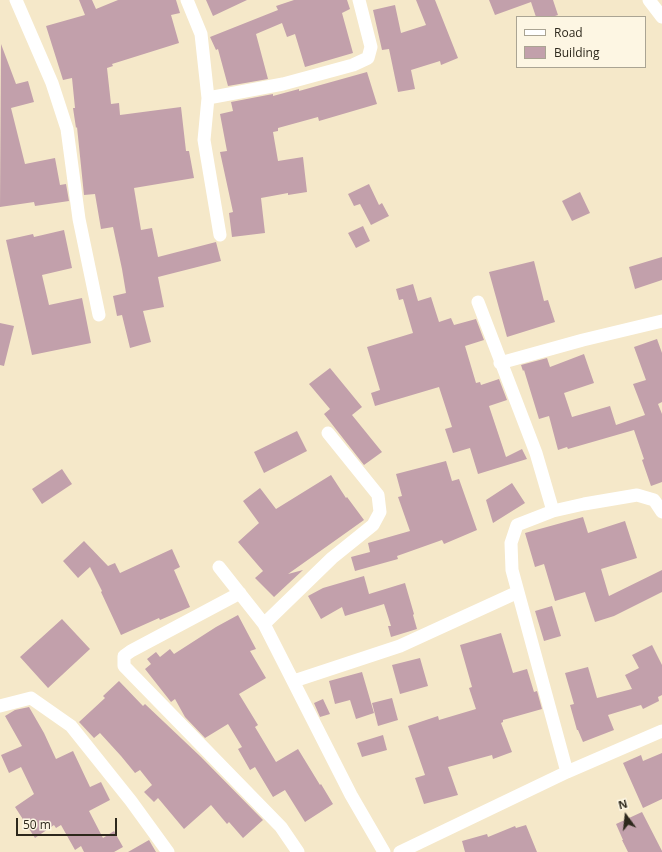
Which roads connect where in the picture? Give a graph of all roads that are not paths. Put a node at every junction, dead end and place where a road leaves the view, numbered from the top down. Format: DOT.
graph roads {
  1 [pos="16,0"];
  2 [pos="187,0"];
  3 [pos="359,0"];
  4 [pos="649,0"];
  5 [pos="662,17"];
  6 [pos="208,98"];
  7 [pos="220,235"];
  8 [pos="478,302"];
  9 [pos="99,315"];
  10 [pos="662,321"];
  11 [pos="500,363"];
  12 [pos="328,433"];
  13 [pos="553,512"];
  14 [pos="662,512"];
  15 [pos="219,567"];
  16 [pos="518,592"];
  17 [pos="240,593"];
  18 [pos="264,624"];
  19 [pos="294,681"];
  20 [pos="0,706"];
  21 [pos="662,731"];
  22 [pos="567,772"];
  23 [pos="168,852"];
  24 [pos="298,852"];
  25 [pos="384,852"];
  26 [pos="400,852"];
  1 -- 9 [label="street"];
  2 -- 6 [label="street"];
  3 -- 6 [label="street"];
  4 -- 5 [label="street"];
  6 -- 7 [label="street"];
  8 -- 11 [label="street"];
  10 -- 11 [label="street"];
  11 -- 13 [label="street"];
  12 -- 18 [label="street"];
  13 -- 14 [label="street"];
  13 -- 16 [label="street"];
  15 -- 17 [label="street"];
  16 -- 19 [label="street"];
  16 -- 22 [label="street"];
  17 -- 18 [label="street"];
  17 -- 24 [label="street"];
  18 -- 19 [label="street"];
  19 -- 25 [label="street"];
  20 -- 23 [label="street"];
  21 -- 22 [label="street"];
  22 -- 26 [label="street"];
}
